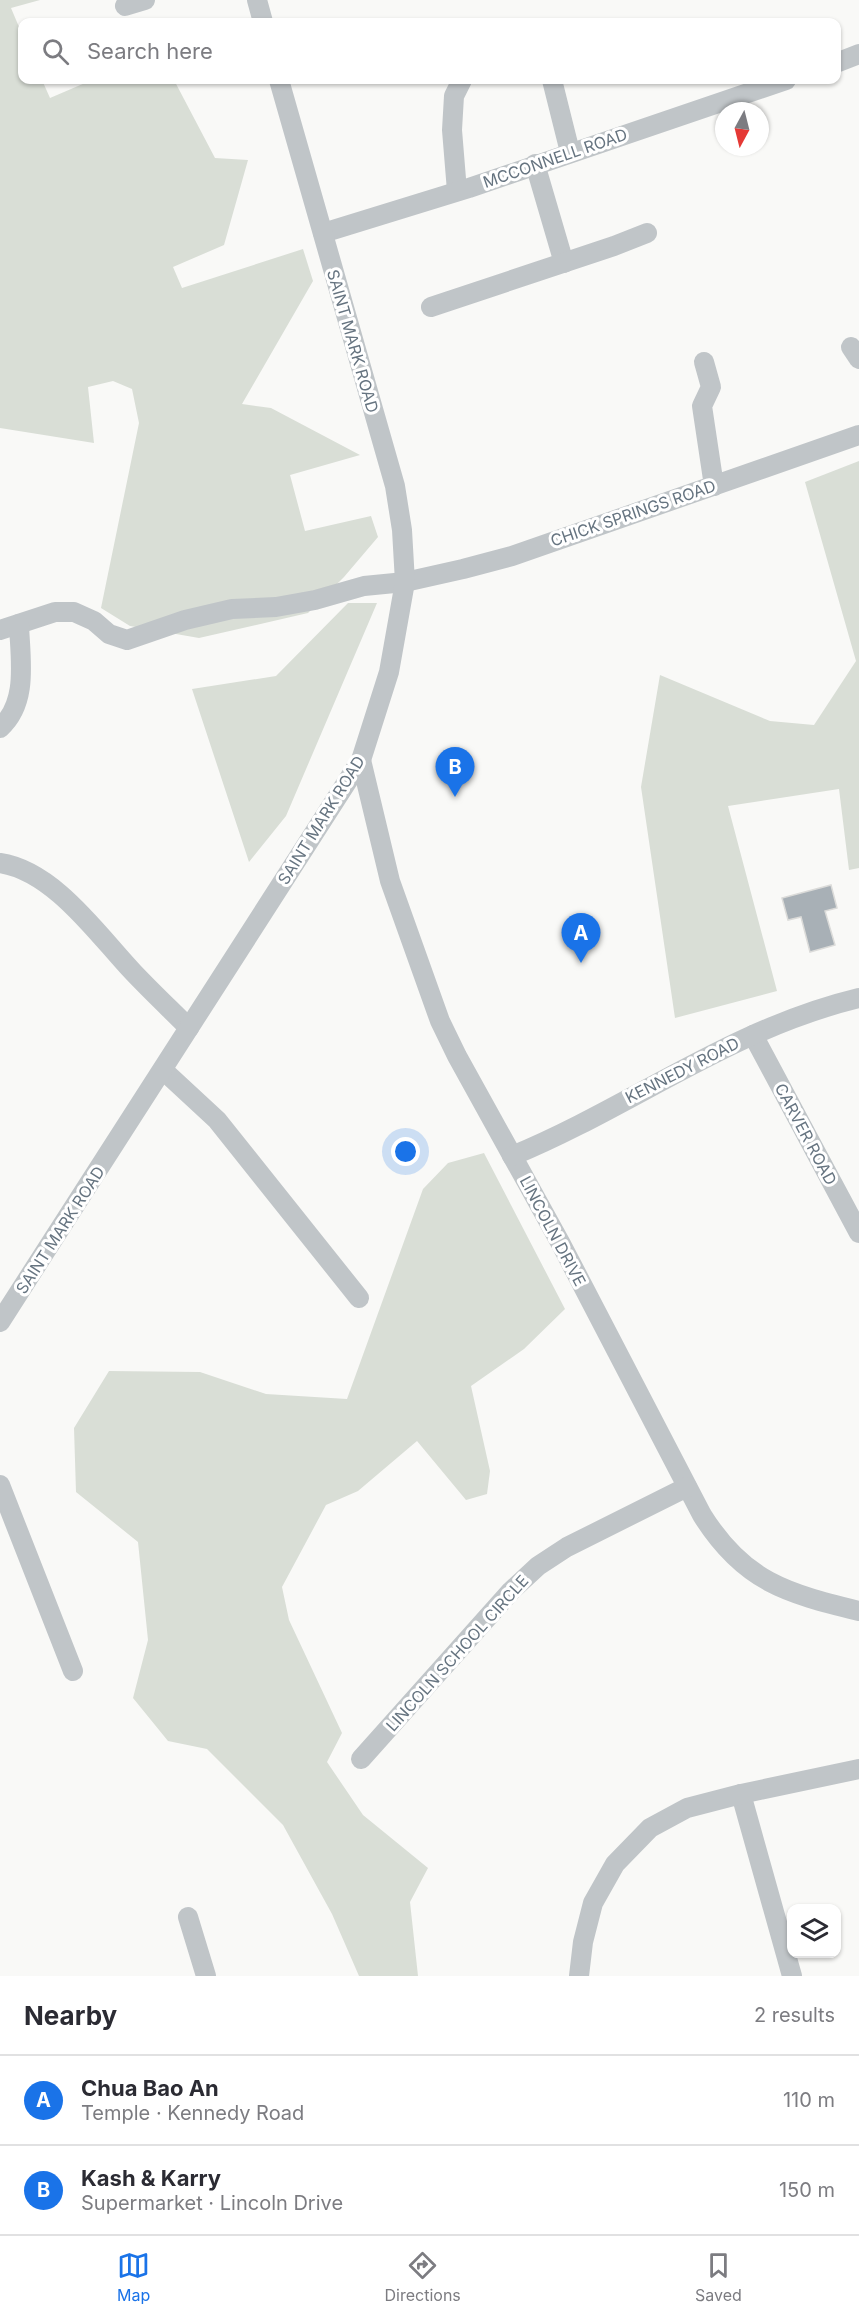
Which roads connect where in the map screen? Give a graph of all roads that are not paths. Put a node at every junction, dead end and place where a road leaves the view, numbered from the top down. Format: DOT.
graph roads {
  1 [pos="145,0"];
  2 [pos="257,0"];
  3 [pos="125,6"];
  4 [pos="262,18"];
  5 [pos="859,54"];
  6 [pos="841,61"];
  7 [pos="280,84"];
  8 [pos="460,84"];
  9 [pos="553,84"];
  10 [pos="774,84"];
  11 [pos="570,153"];
  12 [pos="535,164"];
  13 [pos="458,191"];
  14 [pos="322,233"];
  15 [pos="647,233"];
  16 [pos="564,263"];
  17 [pos="431,307"];
  18 [pos="704,362"];
  19 [pos="859,435"];
  20 [pos="714,486"];
  21 [pos="405,582"];
  22 [pos="19,624"];
  23 [pos="0,630"];
  24 [pos="0,728"];
  25 [pos="361,760"];
  26 [pos="0,863"];
  27 [pos="859,998"];
  28 [pos="189,1028"];
  29 [pos="753,1035"];
  30 [pos="163,1070"];
  31 [pos="512,1156"];
  32 [pos="859,1233"];
  33 [pos="359,1298"];
  34 [pos="0,1322"];
  35 [pos="0,1485"];
  36 [pos="687,1487"];
  37 [pos="859,1611"];
  38 [pos="73,1671"];
  39 [pos="361,1759"];
  40 [pos="859,1769"];
  41 [pos="741,1794"];
  42 [pos="188,1917"];
  43 [pos="206,1976"];
  44 [pos="579,1976"];
  45 [pos="792,1976"];
  1 -- 3 [label="street"];
  2 -- 4 [label="street"];
  5 -- 6 [label="street"];
  7 -- 14 [label="street, SAINT MARK ROAD"];
  8 -- 13 [label="street"];
  9 -- 11 [label="street"];
  10 -- 11 [label="street, MCCONNELL ROAD"];
  11 -- 12 [label="street, MCCONNELL ROAD"];
  12 -- 13 [label="street, MCCONNELL ROAD"];
  12 -- 16 [label="street"];
  13 -- 14 [label="street, MCCONNELL ROAD"];
  14 -- 21 [label="street, SAINT MARK ROAD"];
  15 -- 16 [label="street"];
  16 -- 17 [label="street"];
  18 -- 20 [label="street"];
  19 -- 20 [label="street, CHICK SPRINGS ROAD"];
  20 -- 21 [label="street, CHICK SPRINGS ROAD"];
  21 -- 22 [label="street, CHICK SPRINGS ROAD"];
  21 -- 25 [label="street, SAINT MARK ROAD"];
  22 -- 23 [label="street, CHICK SPRINGS ROAD"];
  22 -- 24 [label="street"];
  25 -- 28 [label="street, SAINT MARK ROAD"];
  25 -- 31 [label="street, LINCOLN DRIVE"];
  26 -- 28 [label="street"];
  27 -- 29 [label="street, KENNEDY ROAD"];
  28 -- 30 [label="street, SAINT MARK ROAD"];
  29 -- 31 [label="street, KENNEDY ROAD"];
  29 -- 32 [label="street, CARVER ROAD"];
  30 -- 33 [label="street"];
  30 -- 34 [label="street, SAINT MARK ROAD"];
  31 -- 36 [label="street, LINCOLN DRIVE"];
  35 -- 38 [label="street"];
  36 -- 37 [label="street, LINCOLN DRIVE"];
  36 -- 39 [label="street, LINCOLN SCHOOL CIRCLE"];
  40 -- 41 [label="street"];
  41 -- 44 [label="street"];
  41 -- 45 [label="street"];
  42 -- 43 [label="street"];
}
